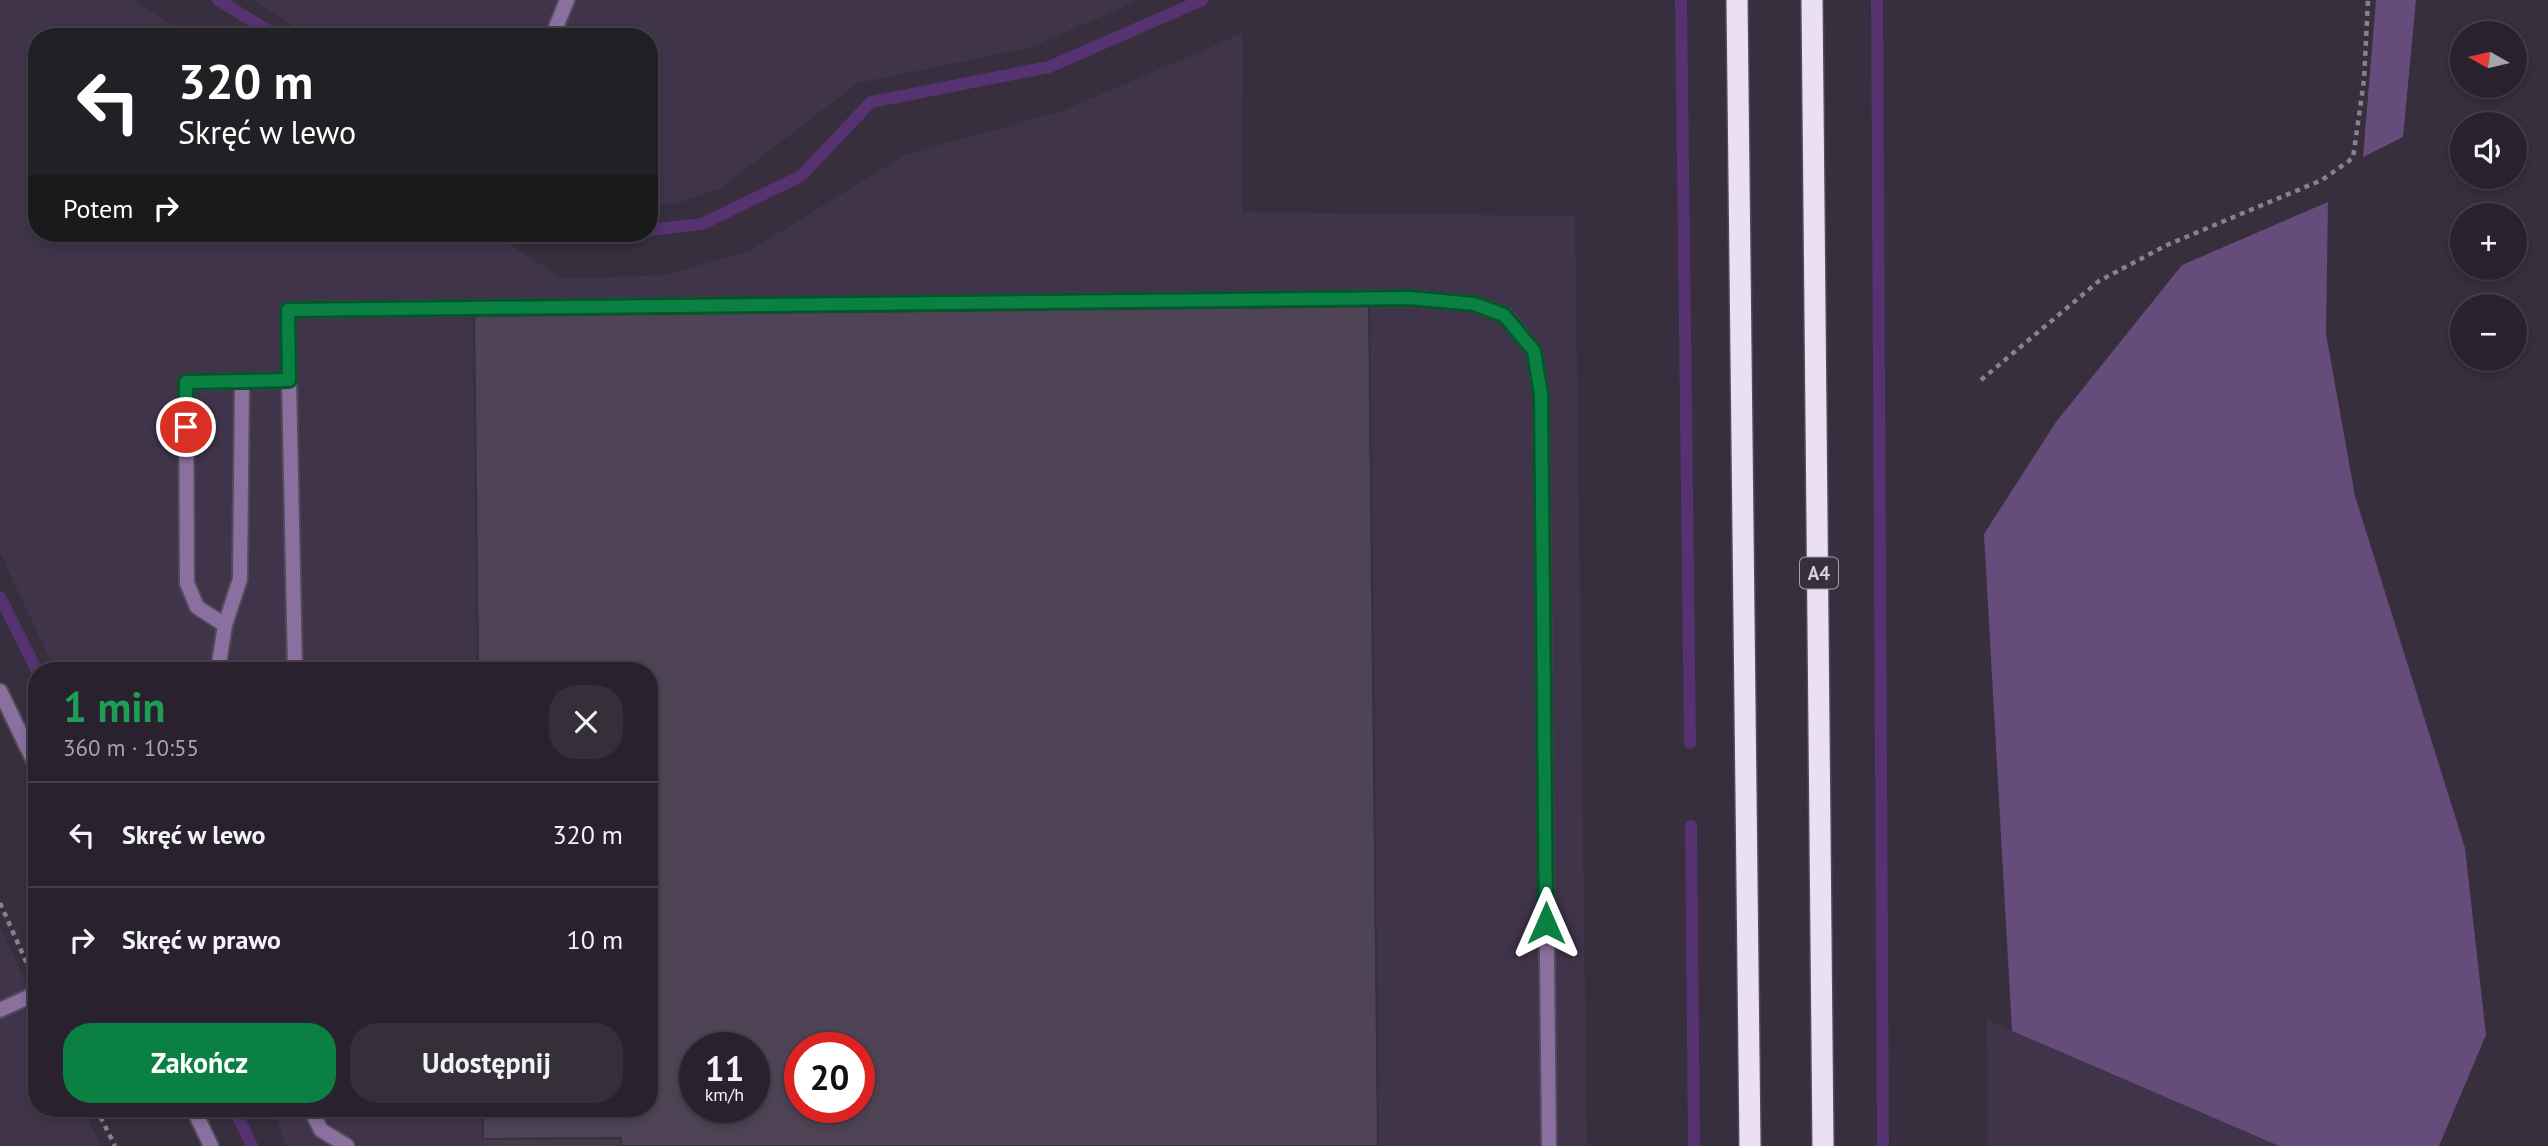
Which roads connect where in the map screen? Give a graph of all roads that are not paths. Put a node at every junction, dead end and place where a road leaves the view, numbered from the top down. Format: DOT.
graph roads {
  1 [pos="567,0"];
  2 [pos="1737,0"];
  3 [pos="1812,0"];
  4 [pos="556,28"];
  5 [pos="289,380"];
  6 [pos="242,381"];
  7 [pos="225,625"];
  8 [pos="219,662"];
  9 [pos="295,662"];
  10 [pos="0,691"];
  11 [pos="28,749"];
  12 [pos="28,997"];
  13 [pos="0,1010"];
  14 [pos="197,1117"];
  15 [pos="314,1117"];
  16 [pos="211,1146"];
  17 [pos="347,1146"];
  18 [pos="1549,1146"];
  19 [pos="1750,1146"];
  20 [pos="1823,1146"];
  1 -- 4 [label="street"];
  2 -- 19 [label="highway"];
  3 -- 20 [label="highway, A4"];
  5 -- 6 [label="street"];
  5 -- 9 [label="street"];
  5 -- 18 [label="street"];
  6 -- 7 [label="street"];
  6 -- 7 [label="street"];
  7 -- 8 [label="street"];
  10 -- 11 [label="street"];
  12 -- 13 [label="street"];
  14 -- 16 [label="street"];
  15 -- 17 [label="street"];
}
